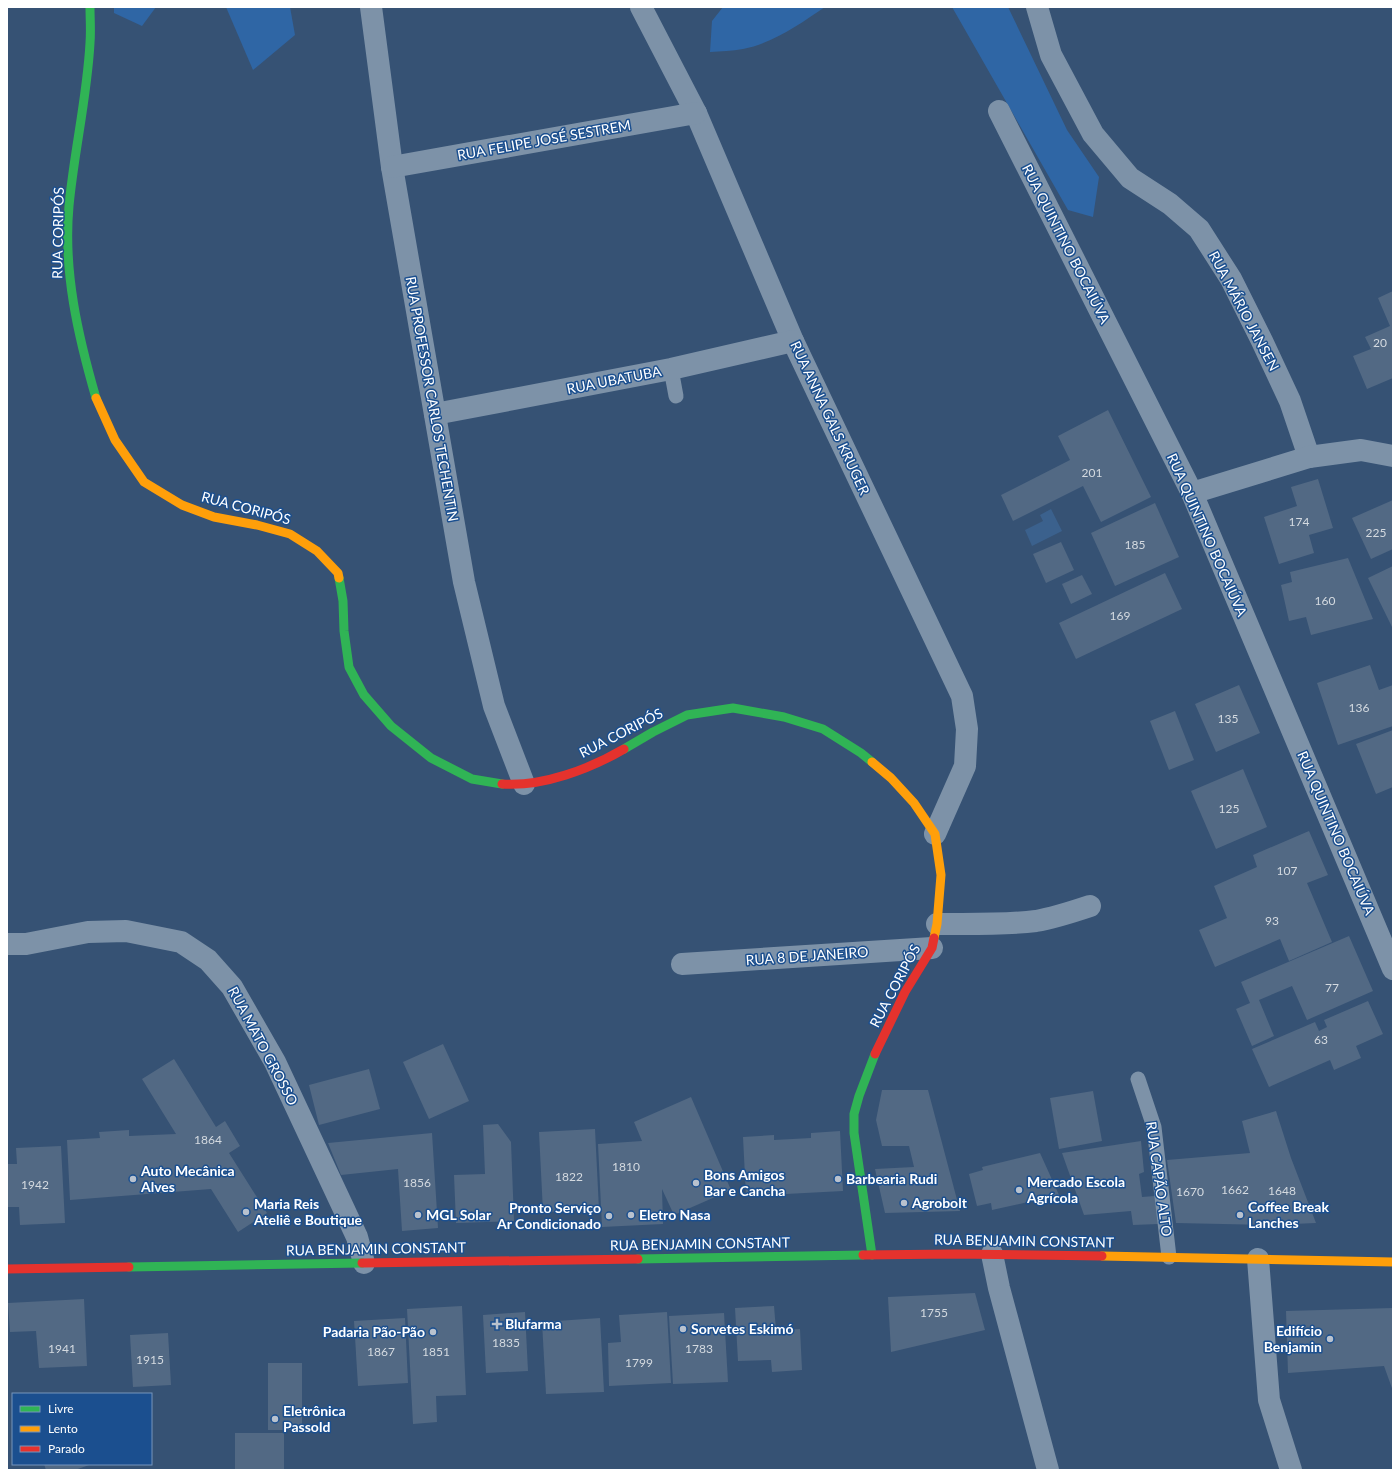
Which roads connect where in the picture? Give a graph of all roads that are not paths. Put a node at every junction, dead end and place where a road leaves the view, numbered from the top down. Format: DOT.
graph roads {
  1 [pos="90,7"];
  2 [pos="371,7"];
  3 [pos="641,7"];
  4 [pos="1037,7"];
  5 [pos="999,111"];
  6 [pos="696,113"];
  7 [pos="392,167"];
  8 [pos="793,341"];
  9 [pos="671,369"];
  10 [pos="676,396"];
  11 [pos="435,414"];
  12 [pos="1393,456"];
  13 [pos="1309,457"];
  14 [pos="1192,493"];
  15 [pos="524,784"];
  16 [pos="935,834"];
  17 [pos="1090,906"];
  18 [pos="937,924"];
  19 [pos="7,944"];
  20 [pos="932,948"];
  21 [pos="682,964"];
  22 [pos="1393,970"];
  23 [pos="1138,1079"];
  24 [pos="992,1254"];
  25 [pos="872,1255"];
  26 [pos="1169,1257"];
  27 [pos="1258,1259"];
  28 [pos="1393,1262"];
  29 [pos="364,1263"];
  30 [pos="7,1270"];
  31 [pos="1048,1470"];
  32 [pos="1291,1470"];
  1 -- 15 [label="street, RUA CORIPÓS"];
  2 -- 7 [label="street, RUA PROFESSOR CARLOS TECHENTIN"];
  3 -- 6 [label="street, RUA ANNA GALS KRUGER"];
  4 -- 13 [label="street, RUA MÁRIO JANSEN"];
  5 -- 14 [label="street, RUA QUINTINO BOCAIÚVA"];
  6 -- 7 [label="street, RUA FELIPE JOSÉ SESTREM"];
  6 -- 8 [label="street, RUA ANNA GALS KRUGER"];
  7 -- 11 [label="street, RUA PROFESSOR CARLOS TECHENTIN"];
  8 -- 9 [label="street, RUA UBATUBA"];
  8 -- 16 [label="street, RUA ANNA GALS KRUGER"];
  9 -- 10 [label="lane"];
  9 -- 11 [label="street, RUA UBATUBA"];
  11 -- 15 [label="street, RUA PROFESSOR CARLOS TECHENTIN"];
  12 -- 13 [label="street"];
  13 -- 14 [label="street"];
  14 -- 22 [label="street, RUA QUINTINO BOCAIÚVA"];
  15 -- 16 [label="street, RUA CORIPÓS"];
  16 -- 18 [label="street, RUA CORIPÓS"];
  17 -- 18 [label="street"];
  18 -- 20 [label="street, RUA CORIPÓS"];
  19 -- 29 [label="street, RUA MATO GROSSO"];
  20 -- 21 [label="street, RUA 8 DE JANEIRO"];
  20 -- 25 [label="street, RUA CORIPÓS"];
  23 -- 26 [label="lane, RUA CAPÃO ALTO"];
  24 -- 25 [label="street, RUA BENJAMIN CONSTANT"];
  24 -- 26 [label="street, RUA BENJAMIN CONSTANT"];
  24 -- 31 [label="street"];
  25 -- 29 [label="street, RUA BENJAMIN CONSTANT"];
  26 -- 27 [label="street, RUA BENJAMIN CONSTANT"];
  27 -- 28 [label="street, RUA BENJAMIN CONSTANT"];
  27 -- 32 [label="street"];
  29 -- 30 [label="street, RUA BENJAMIN CONSTANT"];
}
